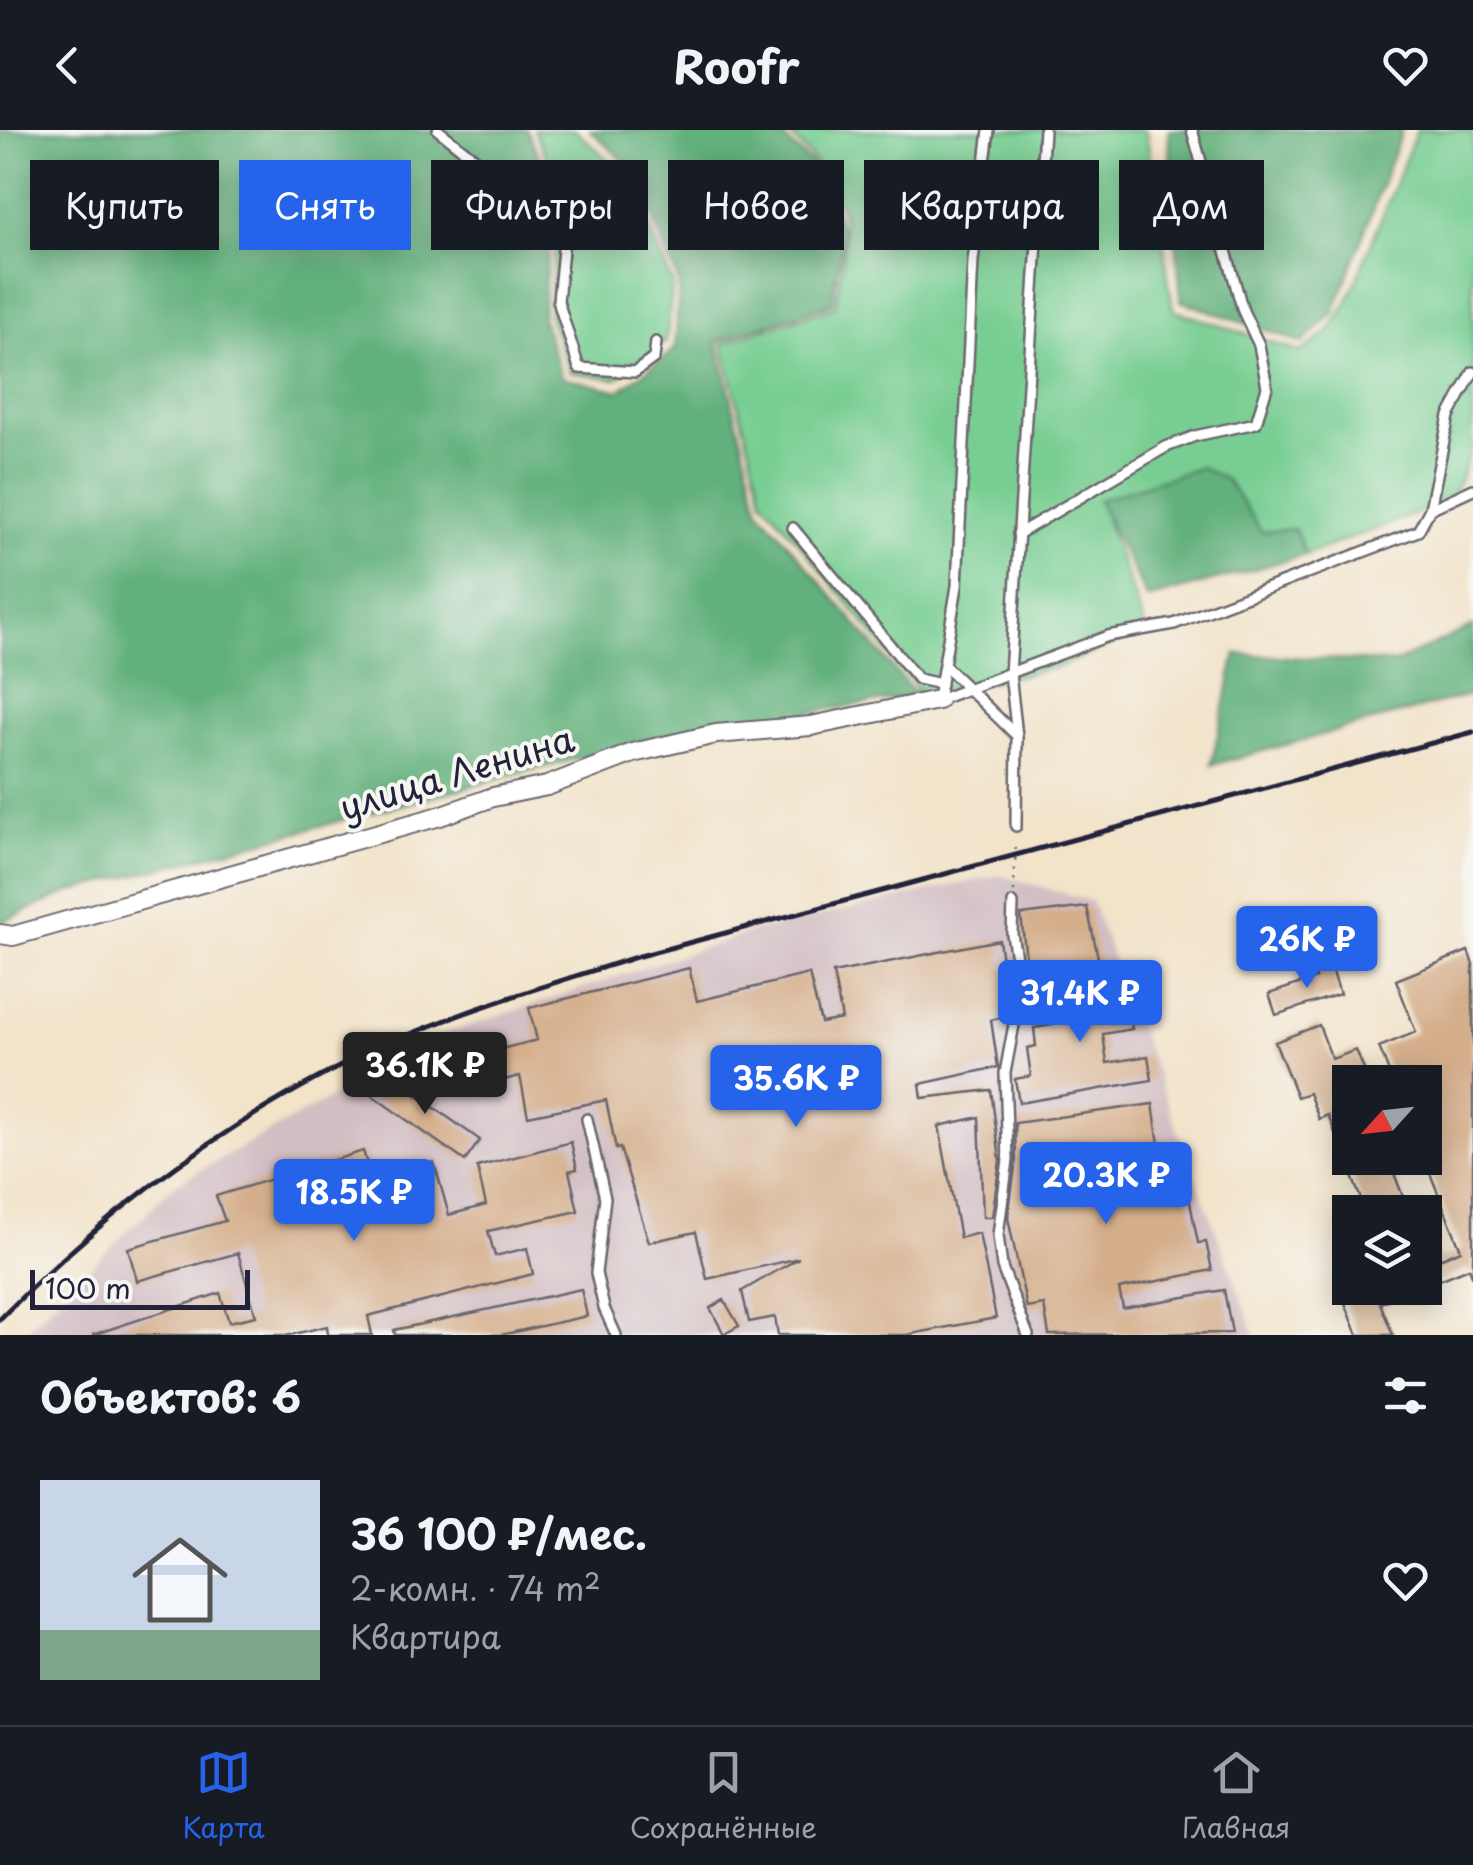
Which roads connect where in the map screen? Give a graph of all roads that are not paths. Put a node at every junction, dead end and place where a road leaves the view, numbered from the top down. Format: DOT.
graph roads {
  1 [pos="438,130"];
  2 [pos="989,130"];
  3 [pos="1044,130"];
  4 [pos="1192,130"];
  5 [pos="656,342"];
  6 [pos="1473,372"];
  7 [pos="1473,489"];
  8 [pos="1430,508"];
  9 [pos="793,528"];
  10 [pos="1018,534"];
  11 [pos="945,666"];
  12 [pos="1010,674"];
  13 [pos="969,690"];
  14 [pos="940,692"];
  15 [pos="1017,736"];
  16 [pos="1016,826"];
  17 [pos="1013,904"];
  18 [pos="0,934"];
  19 [pos="586,1119"];
  20 [pos="616,1335"];
  21 [pos="1028,1335"];
  1 -- 5 [label="lane"];
  2 -- 11 [label="lane"];
  3 -- 10 [label="lane"];
  4 -- 10 [label="lane"];
  6 -- 8 [label="lane"];
  7 -- 8 [label="lane"];
  8 -- 12 [label="lane"];
  9 -- 14 [label="lane"];
  10 -- 12 [label="lane"];
  11 -- 13 [label="lane"];
  11 -- 14 [label="lane"];
  12 -- 13 [label="lane"];
  12 -- 15 [label="lane"];
  13 -- 14 [label="lane"];
  13 -- 15 [label="lane"];
  14 -- 18 [label="street, улица Ленина"];
  15 -- 16 [label="lane"];
  17 -- 21 [label="lane"];
  19 -- 20 [label="lane"];
}
